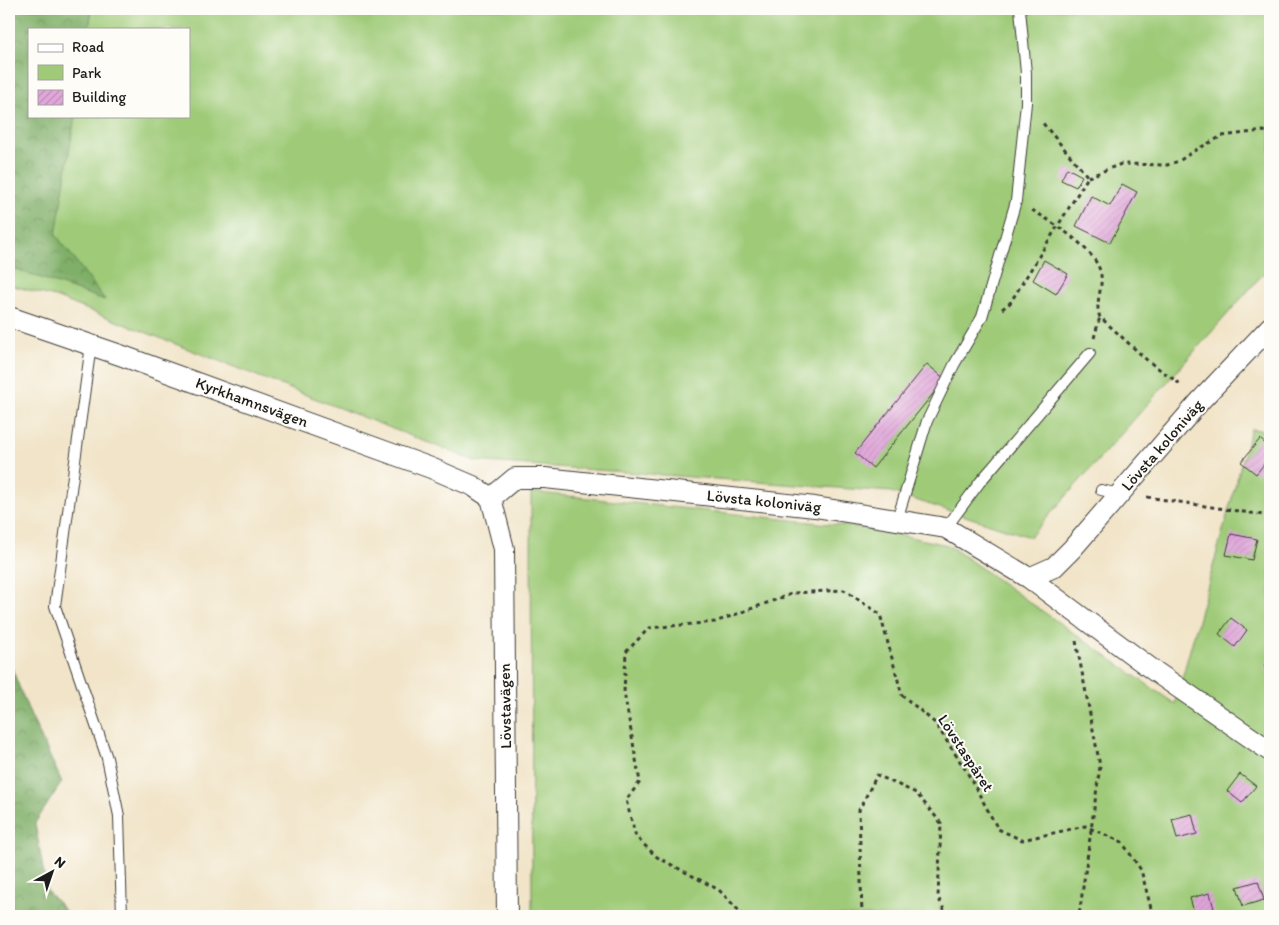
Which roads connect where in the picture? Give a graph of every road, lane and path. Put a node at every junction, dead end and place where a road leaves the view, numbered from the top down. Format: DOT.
graph roads {
  1 [pos="1020,9"];
  2 [pos="1026,103"];
  3 [pos="1270,132"];
  4 [pos="1088,177"];
  5 [pos="1016,201"];
  6 [pos="1057,225"];
  7 [pos="9,317"];
  8 [pos="982,317"];
  9 [pos="1270,327"];
  10 [pos="91,345"];
  11 [pos="1090,353"];
  12 [pos="1201,400"];
  13 [pos="1110,492"];
  14 [pos="491,498"];
  15 [pos="1270,516"];
  16 [pos="897,520"];
  17 [pos="946,528"];
  18 [pos="1029,578"];
  19 [pos="1070,608"];
  20 [pos="1270,751"];
  21 [pos="1092,829"];
  22 [pos="122,916"];
  23 [pos="507,916"];
  24 [pos="744,916"];
  25 [pos="862,916"];
  26 [pos="947,916"];
  27 [pos="1080,916"];
  28 [pos="1154,916"];
  1 -- 2 [label="lane"];
  2 -- 4 [label="path"];
  2 -- 5 [label="lane"];
  3 -- 4 [label="path"];
  4 -- 6 [label="path"];
  5 -- 6 [label="path"];
  5 -- 8 [label="lane"];
  6 -- 8 [label="path"];
  6 -- 12 [label="path"];
  7 -- 10 [label="street, Kyrkhamnsvägen"];
  8 -- 16 [label="lane"];
  9 -- 12 [label="street, Lövsta koloniväg"];
  10 -- 14 [label="street, Kyrkhamnsvägen"];
  10 -- 22 [label="lane"];
  11 -- 17 [label="lane"];
  12 -- 13 [label="street, Lövsta koloniväg"];
  13 -- 15 [label="path"];
  13 -- 18 [label="street, Lövsta koloniväg"];
  14 -- 16 [label="street, Lövsta koloniväg"];
  14 -- 23 [label="street, Lövstavägen"];
  16 -- 17 [label="street, Lövsta koloniväg"];
  17 -- 18 [label="street, Lövsta koloniväg"];
  18 -- 19 [label="street, Lövsta koloniväg"];
  19 -- 20 [label="street, Lövsta koloniväg"];
  19 -- 21 [label="path"];
  21 -- 24 [label="path, Lövstaspåret"];
  21 -- 27 [label="path"];
  21 -- 28 [label="path, Lövstaspåret"];
  25 -- 26 [label="path"];
}
